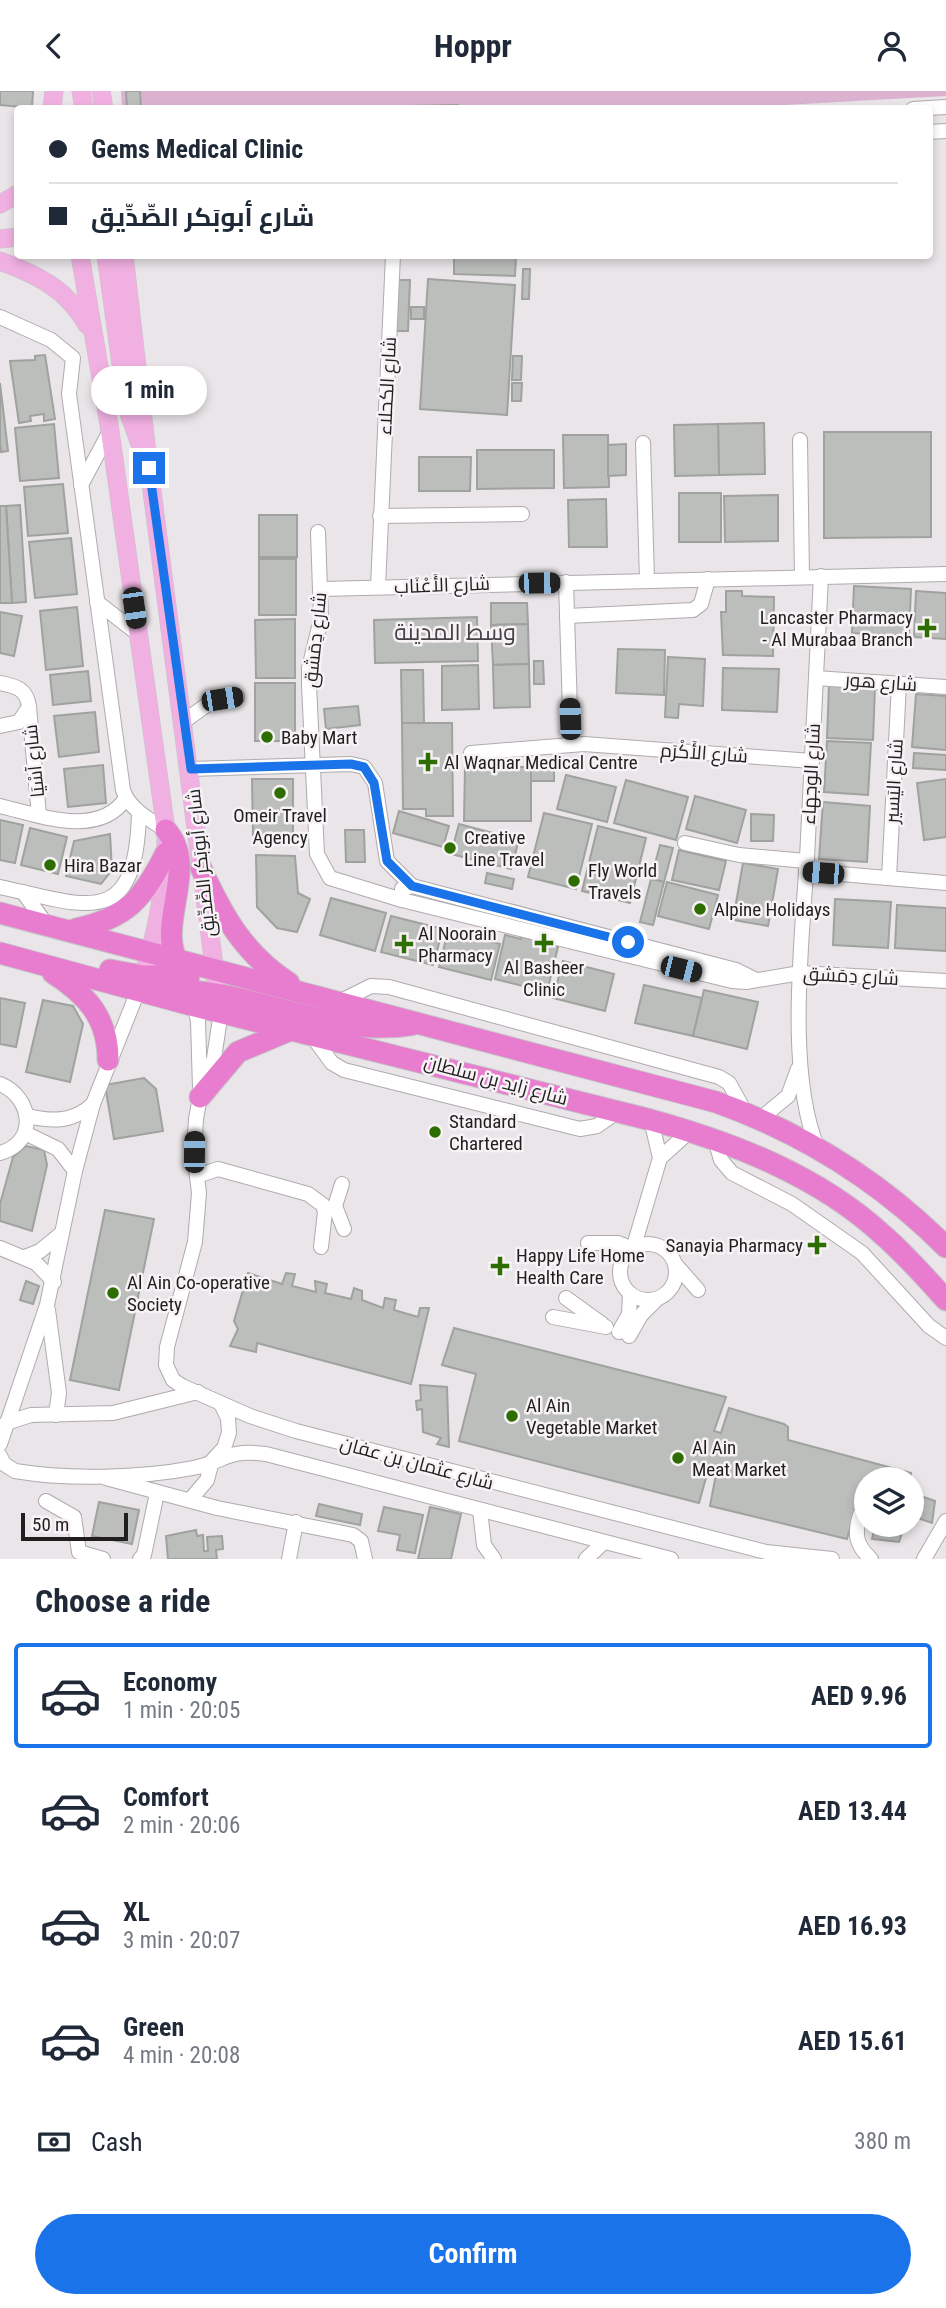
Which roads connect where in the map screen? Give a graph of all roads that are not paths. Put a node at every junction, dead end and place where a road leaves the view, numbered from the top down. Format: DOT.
graph roads {
  1 [pos="81,259"];
  2 [pos="107,259"];
  3 [pos="124,259"];
  4 [pos="394,259"];
  5 [pos="0,261"];
  6 [pos="0,317"];
  7 [pos="92,335"];
  8 [pos="110,431"];
  9 [pos="800,440"];
  10 [pos="643,443"];
  11 [pos="147,453"];
  12 [pos="81,485"];
  13 [pos="522,514"];
  14 [pos="380,516"];
  15 [pos="318,532"];
  16 [pos="946,574"];
  17 [pos="802,576"];
  18 [pos="821,576"];
  19 [pos="708,579"];
  20 [pos="646,580"];
  21 [pos="566,582"];
  22 [pos="378,587"];
  23 [pos="321,589"];
  24 [pos="97,602"];
  25 [pos="567,616"];
  26 [pos="138,633"];
  27 [pos="816,678"];
  28 [pos="0,683"];
  29 [pos="900,684"];
  30 [pos="946,687"];
  31 [pos="237,697"];
  32 [pos="29,707"];
  33 [pos="183,722"];
  34 [pos="0,726"];
  35 [pos="571,744"];
  36 [pos="471,753"];
  37 [pos="812,761"];
  38 [pos="315,766"];
  39 [pos="191,769"];
  40 [pos="125,798"];
  41 [pos="0,806"];
  42 [pos="139,813"];
  43 [pos="39,815"];
  44 [pos="166,830"];
  45 [pos="685,843"];
  46 [pos="166,853"];
  47 [pos="806,866"];
  48 [pos="201,868"];
  49 [pos="889,878"];
  50 [pos="946,883"];
  51 [pos="412,886"];
  52 [pos="0,887"];
  53 [pos="23,892"];
  54 [pos="402,900"];
  55 [pos="0,913"];
  56 [pos="46,924"];
  57 [pos="71,931"];
  58 [pos="150,951"];
  59 [pos="0,953"];
  60 [pos="37,963"];
  61 [pos="215,970"];
  62 [pos="800,973"];
  63 [pos="756,980"];
  64 [pos="946,981"];
  65 [pos="140,983"];
  66 [pos="194,988"];
  67 [pos="302,992"];
  68 [pos="341,1002"];
  69 [pos="422,1023"];
  70 [pos="301,1030"];
  71 [pos="800,1057"];
  72 [pos="108,1061"];
  73 [pos="0,1084"];
  74 [pos="200,1097"];
  75 [pos="93,1104"];
  76 [pos="28,1116"];
  77 [pos="752,1116"];
  78 [pos="651,1120"];
  79 [pos="690,1131"];
  80 [pos="25,1133"];
  81 [pos="715,1139"];
  82 [pos="818,1149"];
  83 [pos="0,1153"];
  84 [pos="660,1158"];
  85 [pos="75,1171"];
  86 [pos="197,1177"];
  87 [pos="342,1184"];
  88 [pos="645,1216"];
  89 [pos="344,1229"];
  90 [pos="63,1232"];
  91 [pos="656,1245"];
  92 [pos="321,1247"];
  93 [pos="946,1247"];
  94 [pos="0,1248"];
  95 [pos="633,1249"];
  96 [pos="24,1257"];
  97 [pos="675,1263"];
  98 [pos="620,1269"];
  99 [pos="54,1282"];
  100 [pos="630,1294"];
  101 [pos="664,1295"];
  102 [pos="566,1297"];
  103 [pos="946,1300"];
  104 [pos="47,1305"];
  105 [pos="553,1317"];
  106 [pos="946,1338"];
  107 [pos="198,1392"];
  108 [pos="221,1404"];
  109 [pos="56,1415"];
  110 [pos="6,1423"];
  111 [pos="0,1442"];
  112 [pos="0,1456"];
  113 [pos="212,1461"];
  114 [pos="5,1470"];
  115 [pos="98,1476"];
  116 [pos="207,1480"];
  117 [pos="157,1493"];
  118 [pos="190,1500"];
  119 [pos="46,1501"];
  120 [pos="217,1507"];
  121 [pos="480,1510"];
  122 [pos="946,1521"];
  123 [pos="296,1522"];
  124 [pos="856,1537"];
  125 [pos="604,1542"];
  126 [pos="103,1559"];
  127 [pos="140,1559"];
  128 [pos="289,1559"];
  129 [pos="365,1559"];
  130 [pos="494,1559"];
  131 [pos="586,1559"];
  132 [pos="671,1559"];
  133 [pos="832,1559"];
  134 [pos="871,1559"];
  135 [pos="924,1559"];
  1 -- 7 [label="main road, شارع أبوبَكر الصِّدِّيق"];
  2 -- 11 [label="main road"];
  3 -- 11 [label="main road, شارع أبوبَكر الصِّدِّيق"];
  4 -- 14 [label="street, شارع الكحلاء"];
  5 -- 7 [label="main road"];
  6 -- 12 [label="street"];
  7 -- 8 [label="main road, شارع أبوبَكر الصِّدِّيق"];
  8 -- 12 [label="street"];
  8 -- 26 [label="main road, شارع أبوبَكر الصِّدِّيق"];
  9 -- 17 [label="street"];
  10 -- 20 [label="street"];
  11 -- 33 [label="main road, شارع أبوبَكر الصِّدِّيق"];
  12 -- 24 [label="street"];
  13 -- 14 [label="street"];
  14 -- 22 [label="street, شارع الكحلاء"];
  15 -- 23 [label="street, شارع دِمَشق"];
  16 -- 18 [label="street, شارع الأَعْنَاب"];
  17 -- 18 [label="street, شارع الأَعْنَاب"];
  17 -- 19 [label="street, شارع الأَعْنَاب"];
  18 -- 27 [label="street, شارع الوجهاء"];
  19 -- 20 [label="street, شارع الأَعْنَاب"];
  19 -- 25 [label="street"];
  20 -- 21 [label="street, شارع الأَعْنَاب"];
  21 -- 22 [label="street, شارع الأَعْنَاب"];
  21 -- 25 [label="street"];
  22 -- 23 [label="street, شارع الأَعْنَاب"];
  23 -- 38 [label="street, شارع دِمَشق"];
  24 -- 26 [label="street"];
  24 -- 40 [label="street"];
  25 -- 35 [label="street"];
  26 -- 44 [label="main road, شارع أبوبَكر الصِّدِّيق"];
  27 -- 29 [label="street, شارع هور"];
  27 -- 37 [label="street, شارع الوجهاء"];
  28 -- 32 [label="street, شارع آسْيَا"];
  29 -- 30 [label="street, شارع هور"];
  29 -- 49 [label="street, شارع اليَسير"];
  31 -- 33 [label="street"];
  32 -- 34 [label="street, شارع آسْيَا"];
  32 -- 43 [label="street, شارع آسْيَا"];
  33 -- 39 [label="main road, شارع أبوبَكر الصِّدِّيق"];
  35 -- 36 [label="street, شارع الأَكْرَم"];
  35 -- 37 [label="street, شارع الأَكْرَم"];
  37 -- 47 [label="street, شارع الوجهاء"];
  38 -- 39 [label="street"];
  38 -- 51 [label="street"];
  38 -- 54 [label="street, شارع دِمَشق"];
  39 -- 48 [label="main road, شارع أبوبَكر الصِّدِّيق"];
  40 -- 42 [label="street"];
  40 -- 43 [label="street"];
  41 -- 43 [label="street"];
  42 -- 44 [label="street"];
  42 -- 53 [label="street"];
  44 -- 46 [label="main road, شارع أبوبَكر الصِّدِّيق"];
  44 -- 66 [label="highway"];
  45 -- 47 [label="street"];
  46 -- 57 [label="highway"];
  46 -- 58 [label="main road, شارع أبوبَكر الصِّدِّيق"];
  47 -- 49 [label="street"];
  47 -- 62 [label="street, شارع الوجهاء"];
  48 -- 61 [label="main road, شارع أبوبَكر الصِّدِّيق"];
  48 -- 67 [label="highway"];
  49 -- 50 [label="street"];
  51 -- 54 [label="street"];
  51 -- 63 [label="street"];
  52 -- 53 [label="street"];
  53 -- 56 [label="street"];
  54 -- 63 [label="street, شارع دِمَشق"];
  55 -- 56 [label="highway, شارع زايد بن سلطان"];
  56 -- 57 [label="highway, شارع زايد بن سلطان"];
  57 -- 58 [label="highway, شارع زايد بن سلطان"];
  58 -- 65 [label="main road, شارع أبوبَكر الصِّدِّيق"];
  58 -- 66 [label="highway, شارع زايد بن سلطان"];
  59 -- 60 [label="highway, شارع زايد بن سلطان"];
  60 -- 65 [label="highway, شارع زايد بن سلطان"];
  60 -- 72 [label="highway"];
  61 -- 66 [label="highway, شارع زايد بن سلطان"];
  61 -- 66 [label="main road, شارع أبوبَكر الصِّدِّيق"];
  61 -- 67 [label="highway, شارع زايد بن سلطان"];
  62 -- 63 [label="street, شارع دِمَشق"];
  62 -- 64 [label="street, شارع دِمَشق"];
  62 -- 71 [label="street, شارع الوجهاء"];
  65 -- 66 [label="highway, شارع زايد بن سلطان"];
  65 -- 66 [label="highway"];
  65 -- 72 [label="street"];
  66 -- 69 [label="highway"];
  66 -- 70 [label="highway, شارع زايد بن سلطان"];
  66 -- 74 [label="street"];
  66 -- 74 [label="street"];
  67 -- 68 [label="highway, شارع زايد بن سلطان"];
  68 -- 69 [label="highway, شارع زايد بن سلطان"];
  68 -- 77 [label="street"];
  69 -- 77 [label="highway, شارع زايد بن سلطان"];
  70 -- 74 [label="highway"];
  70 -- 78 [label="highway, شارع زايد بن سلطان"];
  71 -- 77 [label="street, شارع الوجهاء"];
  71 -- 82 [label="street, شارع الوجهاء"];
  72 -- 75 [label="street"];
  73 -- 76 [label="street"];
  74 -- 86 [label="street, شارع عثمان بن عفان"];
  75 -- 76 [label="street"];
  75 -- 85 [label="street"];
  76 -- 80 [label="street"];
  77 -- 82 [label="highway, شارع زايد بن سلطان"];
  78 -- 79 [label="highway, شارع زايد بن سلطان"];
  78 -- 84 [label="street"];
  79 -- 81 [label="highway, شارع زايد بن سلطان"];
  79 -- 84 [label="street"];
  80 -- 83 [label="street"];
  80 -- 85 [label="street"];
  81 -- 103 [label="highway, شارع زايد بن سلطان"];
  81 -- 106 [label="street"];
  82 -- 93 [label="highway, شارع زايد بن سلطان"];
  84 -- 88 [label="street"];
  85 -- 90 [label="street"];
  86 -- 92 [label="street"];
  86 -- 107 [label="street, شارع عثمان بن عفان"];
  87 -- 89 [label="street"];
  88 -- 91 [label="street"];
  88 -- 95 [label="street"];
  90 -- 96 [label="street"];
  90 -- 99 [label="street"];
  91 -- 95 [label="street"];
  91 -- 97 [label="street"];
  94 -- 96 [label="street"];
  95 -- 98 [label="street"];
  95 -- 98 [label="street"];
  96 -- 99 [label="street"];
  97 -- 101 [label="street"];
  97 -- 101 [label="street"];
  98 -- 100 [label="street"];
  99 -- 104 [label="street"];
  100 -- 101 [label="street"];
  100 -- 101 [label="street"];
  102 -- 105 [label="street"];
  104 -- 109 [label="street"];
  104 -- 110 [label="street"];
  107 -- 108 [label="street, شارع عثمان بن عفان"];
  107 -- 109 [label="street"];
  108 -- 113 [label="street"];
  108 -- 133 [label="street, شارع عثمان بن عفان"];
  109 -- 110 [label="street"];
  110 -- 111 [label="street"];
  112 -- 114 [label="street, شارع عثمان بن عفان"];
  113 -- 115 [label="street, شارع عثمان بن عفان"];
  113 -- 116 [label="street"];
  113 -- 121 [label="street, شارع عثمان بن عفان"];
  114 -- 115 [label="street, شارع عثمان بن عفان"];
  115 -- 117 [label="street"];
  116 -- 118 [label="street"];
  116 -- 120 [label="street"];
  117 -- 118 [label="street"];
  117 -- 127 [label="street"];
  118 -- 120 [label="street"];
  119 -- 126 [label="street"];
  120 -- 123 [label="street"];
  121 -- 125 [label="street, شارع عثمان بن عفان"];
  121 -- 130 [label="street"];
  122 -- 135 [label="street"];
  123 -- 128 [label="street"];
  123 -- 129 [label="street"];
  124 -- 134 [label="street"];
  125 -- 131 [label="street"];
  125 -- 132 [label="street, شارع عثمان بن عفان"];
}
